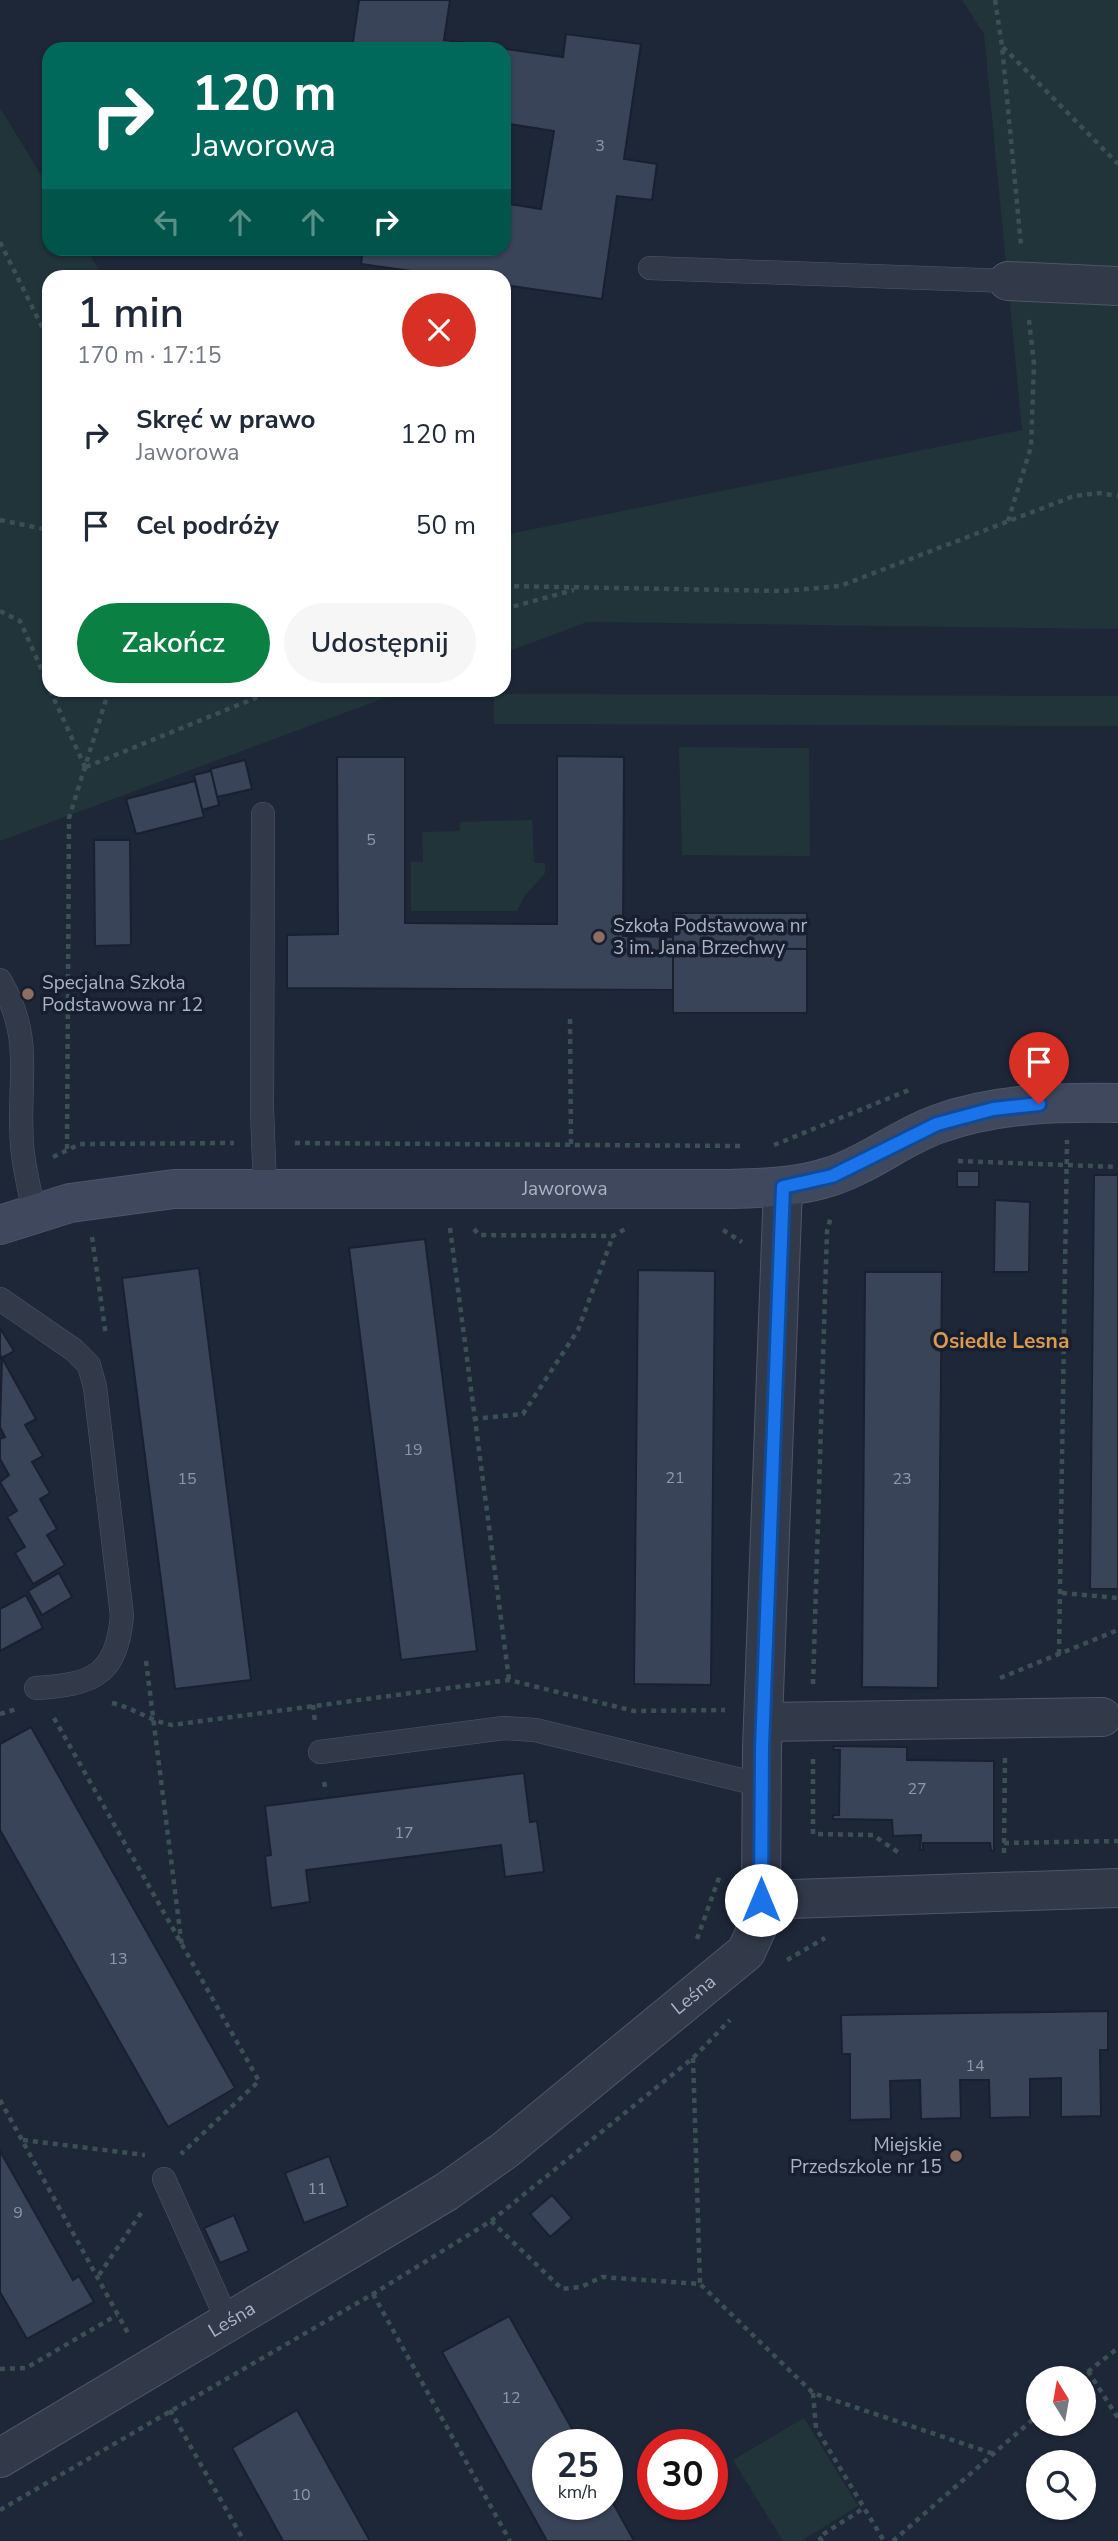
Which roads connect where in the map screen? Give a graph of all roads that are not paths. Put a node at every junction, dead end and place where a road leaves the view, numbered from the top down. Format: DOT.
graph roads {
  1 [pos="650,268"];
  2 [pos="1008,281"];
  3 [pos="1118,286"];
  4 [pos="263,814"];
  5 [pos="0,981"];
  6 [pos="1118,1103"];
  7 [pos="783,1187"];
  8 [pos="265,1189"];
  9 [pos="17,1219"];
  10 [pos="0,1299"];
  11 [pos="36,1688"];
  12 [pos="1102,1717"];
  13 [pos="764,1721"];
  14 [pos="320,1752"];
  15 [pos="762,1785"];
  16 [pos="1118,1888"];
  17 [pos="761,1900"];
  18 [pos="163,2179"];
  19 [pos="228,2322"];
  20 [pos="0,2458"];
  1 -- 2 [label="lane"];
  2 -- 3 [label="street"];
  4 -- 8 [label="lane"];
  5 -- 9 [label="lane"];
  6 -- 7 [label="street, Jaworowa"];
  7 -- 8 [label="street, Jaworowa"];
  7 -- 13 [label="street, Leśna"];
  8 -- 9 [label="street, Jaworowa"];
  10 -- 11 [label="lane"];
  12 -- 13 [label="street"];
  13 -- 15 [label="street, Leśna"];
  14 -- 15 [label="lane"];
  15 -- 17 [label="street, Leśna"];
  16 -- 17 [label="street"];
  17 -- 19 [label="street, Leśna"];
  18 -- 19 [label="lane"];
  19 -- 20 [label="street, Leśna"];
}
